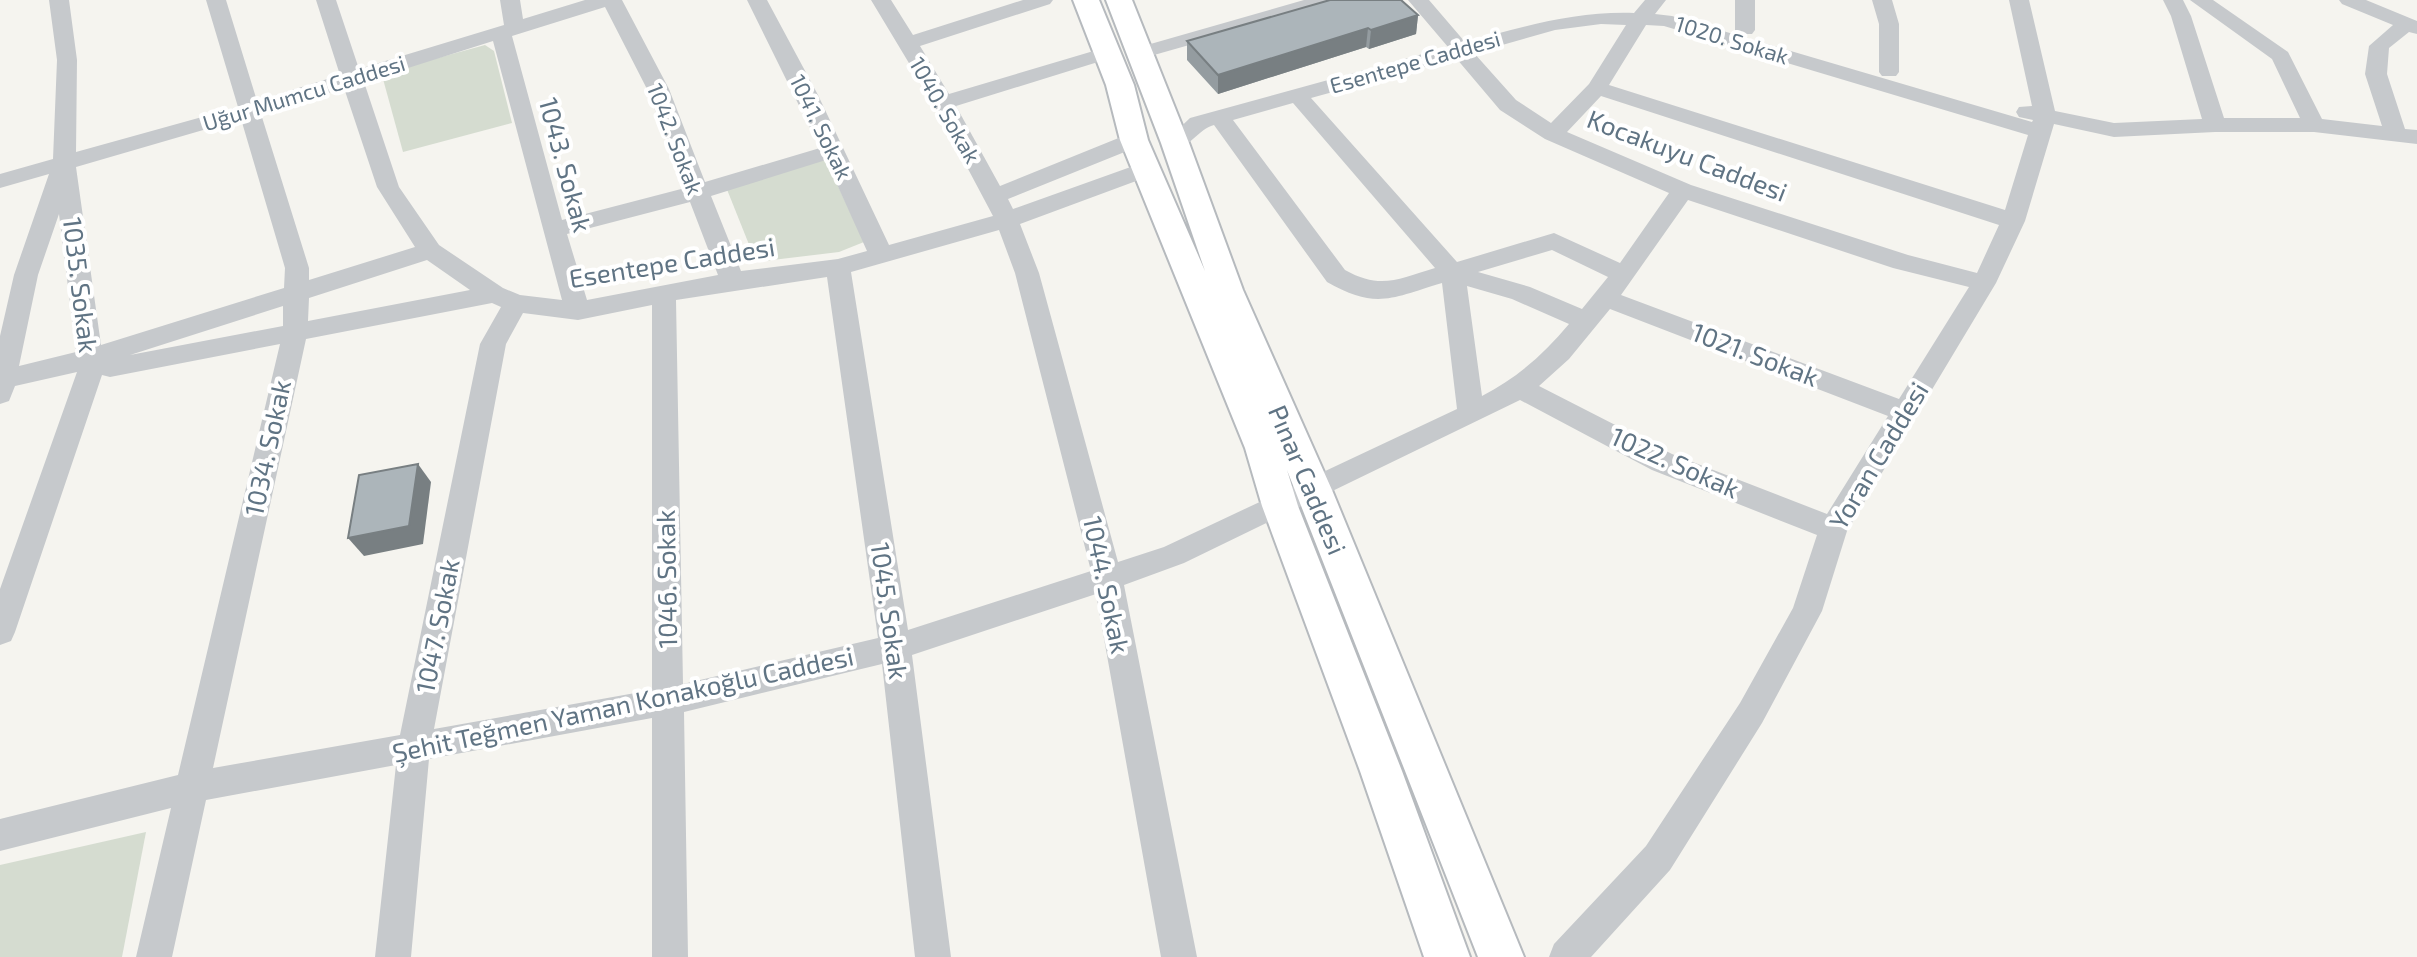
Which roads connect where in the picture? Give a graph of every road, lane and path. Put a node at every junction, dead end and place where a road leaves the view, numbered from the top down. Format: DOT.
graph roads {
  1 [pos="59,0"];
  2 [pos="216,0"];
  3 [pos="326,0"];
  4 [pos="510,0"];
  5 [pos="606,0"];
  6 [pos="612,0"];
  7 [pos="757,0"];
  8 [pos="881,0"];
  9 [pos="1043,0"];
  10 [pos="1086,0"];
  11 [pos="1119,0"];
  12 [pos="1326,0"];
  13 [pos="1418,0"];
  14 [pos="1656,0"];
  15 [pos="1745,0"];
  16 [pos="1882,0"];
  17 [pos="2019,0"];
  18 [pos="2173,0"];
  19 [pos="2200,0"];
  20 [pos="2349,0"];
  21 [pos="1273,7"];
  22 [pos="1640,19"];
  23 [pos="1665,20"];
  24 [pos="2412,26"];
  25 [pos="507,30"];
  26 [pos="1745,30"];
  27 [pos="906,44"];
  28 [pos="1459,48"];
  29 [pos="1123,53"];
  30 [pos="1889,72"];
  31 [pos="353,77"];
  32 [pos="1597,88"];
  33 [pos="1297,95"];
  34 [pos="944,103"];
  35 [pos="247,111"];
  36 [pos="1219,117"];
  37 [pos="2043,125"];
  38 [pos="2215,125"];
  39 [pos="2314,125"];
  40 [pos="1553,134"];
  41 [pos="2406,134"];
  42 [pos="1175,143"];
  43 [pos="833,151"];
  44 [pos="1140,155"];
  45 [pos="64,164"];
  46 [pos="0,181"];
  47 [pos="1683,190"];
  48 [pos="696,193"];
  49 [pos="1001,208"];
  50 [pos="2013,221"];
  51 [pos="553,230"];
  52 [pos="430,251"];
  53 [pos="882,256"];
  54 [pos="838,267"];
  55 [pos="1453,273"];
  56 [pos="732,281"];
  57 [pos="1984,283"];
  58 [pos="1614,286"];
  59 [pos="298,294"];
  60 [pos="664,297"];
  61 [pos="505,298"];
  62 [pos="578,311"];
  63 [pos="1586,321"];
  64 [pos="295,333"];
  65 [pos="90,365"];
  66 [pos="2,387"];
  67 [pos="1520,388"];
  68 [pos="1905,412"];
  69 [pos="1471,414"];
  70 [pos="1314,490"];
  71 [pos="1280,506"];
  72 [pos="1833,529"];
  73 [pos="1108,578"];
  74 [pos="0,632"];
  75 [pos="895,646"];
  76 [pos="669,701"];
  77 [pos="414,748"];
  78 [pos="194,787"];
  79 [pos="0,835"];
  80 [pos="154,957"];
  81 [pos="393,957"];
  82 [pos="670,957"];
  83 [pos="933,957"];
  84 [pos="1179,957"];
  85 [pos="1447,957"];
  86 [pos="1501,957"];
  87 [pos="1567,957"];
  1 -- 45 [label="street"];
  2 -- 35 [label="street, 1034. Sokak"];
  3 -- 31 [label="street, Esentepe Caddesi"];
  4 -- 25 [label="street, 1043. Sokak"];
  5 -- 25 [label="street, Uğur Mumcu Caddesi"];
  6 -- 48 [label="street, 1042. Sokak"];
  7 -- 43 [label="street, 1041. Sokak"];
  8 -- 27 [label="street, 1040. Sokak"];
  9 -- 27 [label="street"];
  10 -- 29 [label="main road, Pınar Caddesi"];
  11 -- 29 [label="main road, Pınar Caddesi"];
  12 -- 21 [label="street"];
  13 -- 28 [label="street, Kocakuyu Caddesi"];
  14 -- 22 [label="street"];
  15 -- 26 [label="street"];
  16 -- 30 [label="street"];
  17 -- 37 [label="street, Yoran Caddesi"];
  18 -- 38 [label="street"];
  19 -- 39 [label="street"];
  20 -- 24 [label="street"];
  21 -- 29 [label="street"];
  22 -- 23 [label="street, Esentepe Caddesi"];
  22 -- 28 [label="street, Esentepe Caddesi"];
  22 -- 32 [label="street"];
  23 -- 26 [label="street, 1020. Sokak"];
  23 -- 37 [label="street, 1020. Sokak"];
  24 -- 41 [label="street"];
  25 -- 31 [label="street, Uğur Mumcu Caddesi"];
  25 -- 51 [label="street, 1043. Sokak"];
  26 -- 30 [label="street, 1020. Sokak"];
  27 -- 34 [label="street, 1040. Sokak"];
  28 -- 33 [label="street, Esentepe Caddesi"];
  28 -- 40 [label="street, Kocakuyu Caddesi"];
  29 -- 34 [label="street"];
  29 -- 42 [label="main road, Pınar Caddesi"];
  29 -- 44 [label="main road, Pınar Caddesi"];
  30 -- 37 [label="street, 1020. Sokak"];
  31 -- 35 [label="street, Uğur Mumcu Caddesi"];
  31 -- 52 [label="street, Esentepe Caddesi"];
  32 -- 40 [label="street"];
  32 -- 50 [label="street"];
  33 -- 36 [label="street, Esentepe Caddesi"];
  33 -- 55 [label="street"];
  34 -- 49 [label="street, 1040. Sokak"];
  35 -- 45 [label="street, Uğur Mumcu Caddesi"];
  35 -- 59 [label="street, 1034. Sokak"];
  36 -- 42 [label="street, Esentepe Caddesi"];
  36 -- 55 [label="street, 1021. Sokak"];
  37 -- 38 [label="street"];
  37 -- 50 [label="street, Yoran Caddesi"];
  38 -- 39 [label="street"];
  39 -- 41 [label="street"];
  40 -- 47 [label="street, Kocakuyu Caddesi"];
  42 -- 44 [label="main road"];
  42 -- 70 [label="main road, Pınar Caddesi"];
  43 -- 48 [label="street"];
  43 -- 53 [label="street, 1041. Sokak"];
  44 -- 49 [label="street, Esentepe Caddesi"];
  44 -- 49 [label="street, Esentepe Caddesi"];
  44 -- 71 [label="main road, Pınar Caddesi"];
  45 -- 46 [label="street, Uğur Mumcu Caddesi"];
  45 -- 65 [label="street, 1035. Sokak"];
  45 -- 66 [label="street, 1035. Sokak"];
  47 -- 57 [label="street, Kocakuyu Caddesi"];
  47 -- 58 [label="street, Şehit Teğmen Yaman Konakoğlu Caddesi"];
  48 -- 51 [label="street"];
  48 -- 56 [label="street, 1042. Sokak"];
  49 -- 53 [label="street, Esentepe Caddesi"];
  49 -- 73 [label="street, 1044. Sokak"];
  50 -- 57 [label="street, Yoran Caddesi"];
  51 -- 62 [label="street, 1043. Sokak"];
  52 -- 59 [label="street"];
  52 -- 61 [label="street, Esentepe Caddesi"];
  53 -- 54 [label="street, Esentepe Caddesi"];
  54 -- 56 [label="street, Esentepe Caddesi"];
  54 -- 75 [label="street, 1045. Sokak"];
  55 -- 58 [label="street, 1021. Sokak"];
  55 -- 63 [label="street"];
  55 -- 69 [label="street"];
  56 -- 60 [label="street, Esentepe Caddesi"];
  57 -- 68 [label="street, Yoran Caddesi"];
  58 -- 63 [label="street, Şehit Teğmen Yaman Konakoğlu Caddesi"];
  58 -- 68 [label="street, 1021. Sokak"];
  59 -- 64 [label="street, 1034. Sokak"];
  59 -- 65 [label="street"];
  60 -- 62 [label="street, Esentepe Caddesi"];
  60 -- 76 [label="street, 1046. Sokak"];
  61 -- 62 [label="street, Esentepe Caddesi"];
  61 -- 64 [label="street"];
  61 -- 77 [label="street, 1047. Sokak"];
  63 -- 67 [label="street, Şehit Teğmen Yaman Konakoğlu Caddesi"];
  64 -- 65 [label="street"];
  64 -- 78 [label="street, 1034. Sokak"];
  65 -- 66 [label="street"];
  65 -- 74 [label="street, 1035. Sokak"];
  67 -- 69 [label="street, Şehit Teğmen Yaman Konakoğlu Caddesi"];
  67 -- 72 [label="street, 1022. Sokak"];
  68 -- 72 [label="street, Yoran Caddesi"];
  69 -- 70 [label="street, Şehit Teğmen Yaman Konakoğlu Caddesi"];
  70 -- 71 [label="street, Şehit Teğmen Yaman Konakoğlu Caddesi"];
  70 -- 86 [label="main road, Pınar Caddesi"];
  71 -- 73 [label="street, Şehit Teğmen Yaman Konakoğlu Caddesi"];
  71 -- 85 [label="main road, Pınar Caddesi"];
  72 -- 87 [label="street, Yoran Caddesi"];
  73 -- 75 [label="street, Şehit Teğmen Yaman Konakoğlu Caddesi"];
  73 -- 84 [label="street, 1044. Sokak"];
  75 -- 76 [label="street, Şehit Teğmen Yaman Konakoğlu Caddesi"];
  75 -- 83 [label="street, 1045. Sokak"];
  76 -- 77 [label="street, Şehit Teğmen Yaman Konakoğlu Caddesi"];
  76 -- 82 [label="street, 1046. Sokak"];
  77 -- 78 [label="street, Şehit Teğmen Yaman Konakoğlu Caddesi"];
  77 -- 81 [label="street, 1047. Sokak"];
  78 -- 79 [label="street, Şehit Teğmen Yaman Konakoğlu Caddesi"];
  78 -- 80 [label="street, 1034. Sokak"];
}
